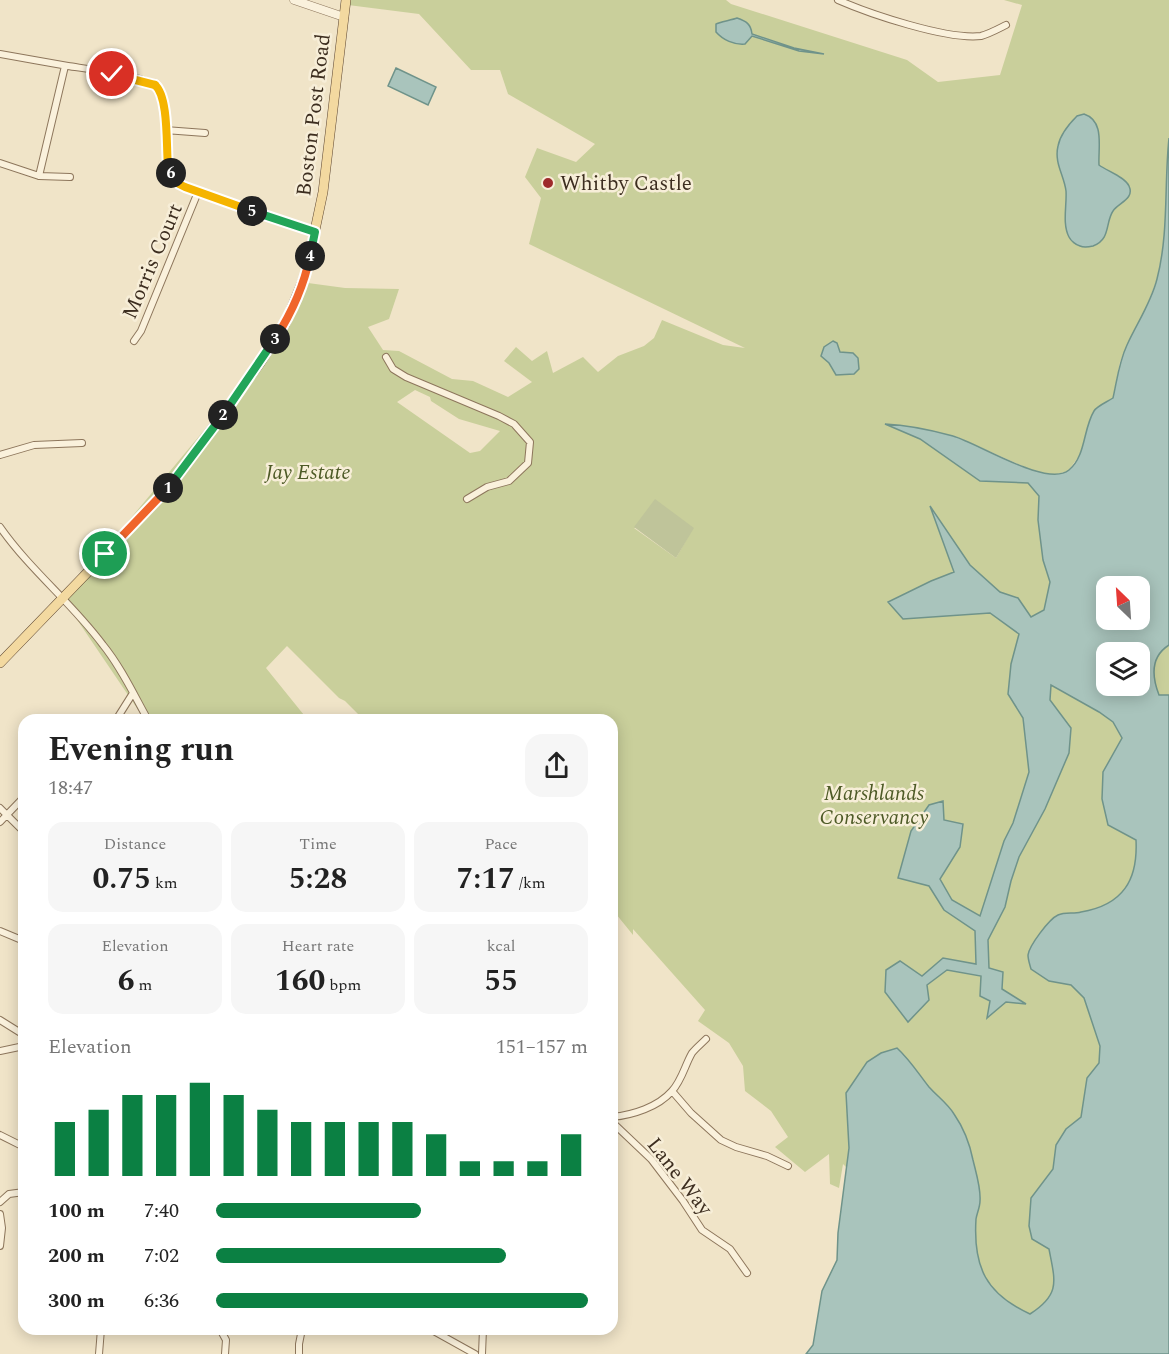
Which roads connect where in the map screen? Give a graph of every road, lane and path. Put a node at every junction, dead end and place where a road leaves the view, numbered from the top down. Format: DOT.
graph roads {
  1 [pos="294,0"];
  2 [pos="346,0"];
  3 [pos="838,0"];
  4 [pos="344,17"];
  5 [pos="1006,25"];
  6 [pos="0,54"];
  7 [pos="65,66"];
  8 [pos="165,130"];
  9 [pos="205,133"];
  10 [pos="0,163"];
  11 [pos="39,176"];
  12 [pos="70,177"];
  13 [pos="198,192"];
  14 [pos="315,232"];
  15 [pos="134,341"];
  16 [pos="386,357"];
  17 [pos="82,443"];
  18 [pos="0,455"];
  19 [pos="467,499"];
  20 [pos="1,530"];
  21 [pos="63,598"];
  22 [pos="0,663"];
  23 [pos="133,693"];
  24 [pos="120,714"];
  25 [pos="145,714"];
  26 [pos="18,803"];
  27 [pos="0,808"];
  28 [pos="6,814"];
  29 [pos="0,822"];
  30 [pos="18,826"];
  31 [pos="0,931"];
  32 [pos="18,938"];
  33 [pos="0,1020"];
  34 [pos="18,1031"];
  35 [pos="706,1039"];
  36 [pos="18,1047"];
  37 [pos="0,1051"];
  38 [pos="672,1091"];
  39 [pos="618,1116"];
  40 [pos="618,1128"];
  41 [pos="0,1135"];
  42 [pos="18,1144"];
  43 [pos="788,1166"];
  44 [pos="18,1193"];
  45 [pos="0,1202"];
  46 [pos="0,1214"];
  47 [pos="0,1246"];
  48 [pos="747,1274"];
  49 [pos="101,1335"];
  50 [pos="223,1335"];
  51 [pos="301,1335"];
  52 [pos="441,1335"];
  53 [pos="483,1335"];
  54 [pos="99,1354"];
  55 [pos="225,1354"];
  56 [pos="299,1354"];
  57 [pos="475,1354"];
  58 [pos="482,1354"];
  1 -- 4 [label="street"];
  2 -- 4 [label="main road, Boston Post Road"];
  3 -- 5 [label="street"];
  4 -- 14 [label="main road, Boston Post Road"];
  6 -- 7 [label="street"];
  7 -- 8 [label="street"];
  7 -- 11 [label="street"];
  8 -- 9 [label="street"];
  8 -- 13 [label="street"];
  10 -- 11 [label="street"];
  11 -- 12 [label="street"];
  13 -- 14 [label="street"];
  13 -- 15 [label="street, Morris Court"];
  14 -- 21 [label="main road, Boston Post Road"];
  16 -- 19 [label="street"];
  17 -- 18 [label="street"];
  20 -- 21 [label="street"];
  21 -- 22 [label="main road, Boston Post Road"];
  21 -- 23 [label="street"];
  23 -- 24 [label="street"];
  23 -- 25 [label="street"];
  26 -- 28 [label="street"];
  27 -- 28 [label="street"];
  28 -- 29 [label="street"];
  28 -- 30 [label="street"];
  31 -- 32 [label="street"];
  33 -- 34 [label="street"];
  35 -- 38 [label="street"];
  36 -- 37 [label="street"];
  38 -- 39 [label="street"];
  38 -- 43 [label="street"];
  40 -- 48 [label="street, Lane Way"];
  41 -- 42 [label="street"];
  44 -- 45 [label="street"];
  46 -- 47 [label="street"];
  49 -- 54 [label="street"];
  50 -- 55 [label="street"];
  51 -- 56 [label="street"];
  52 -- 57 [label="street"];
  53 -- 58 [label="street"];
}
